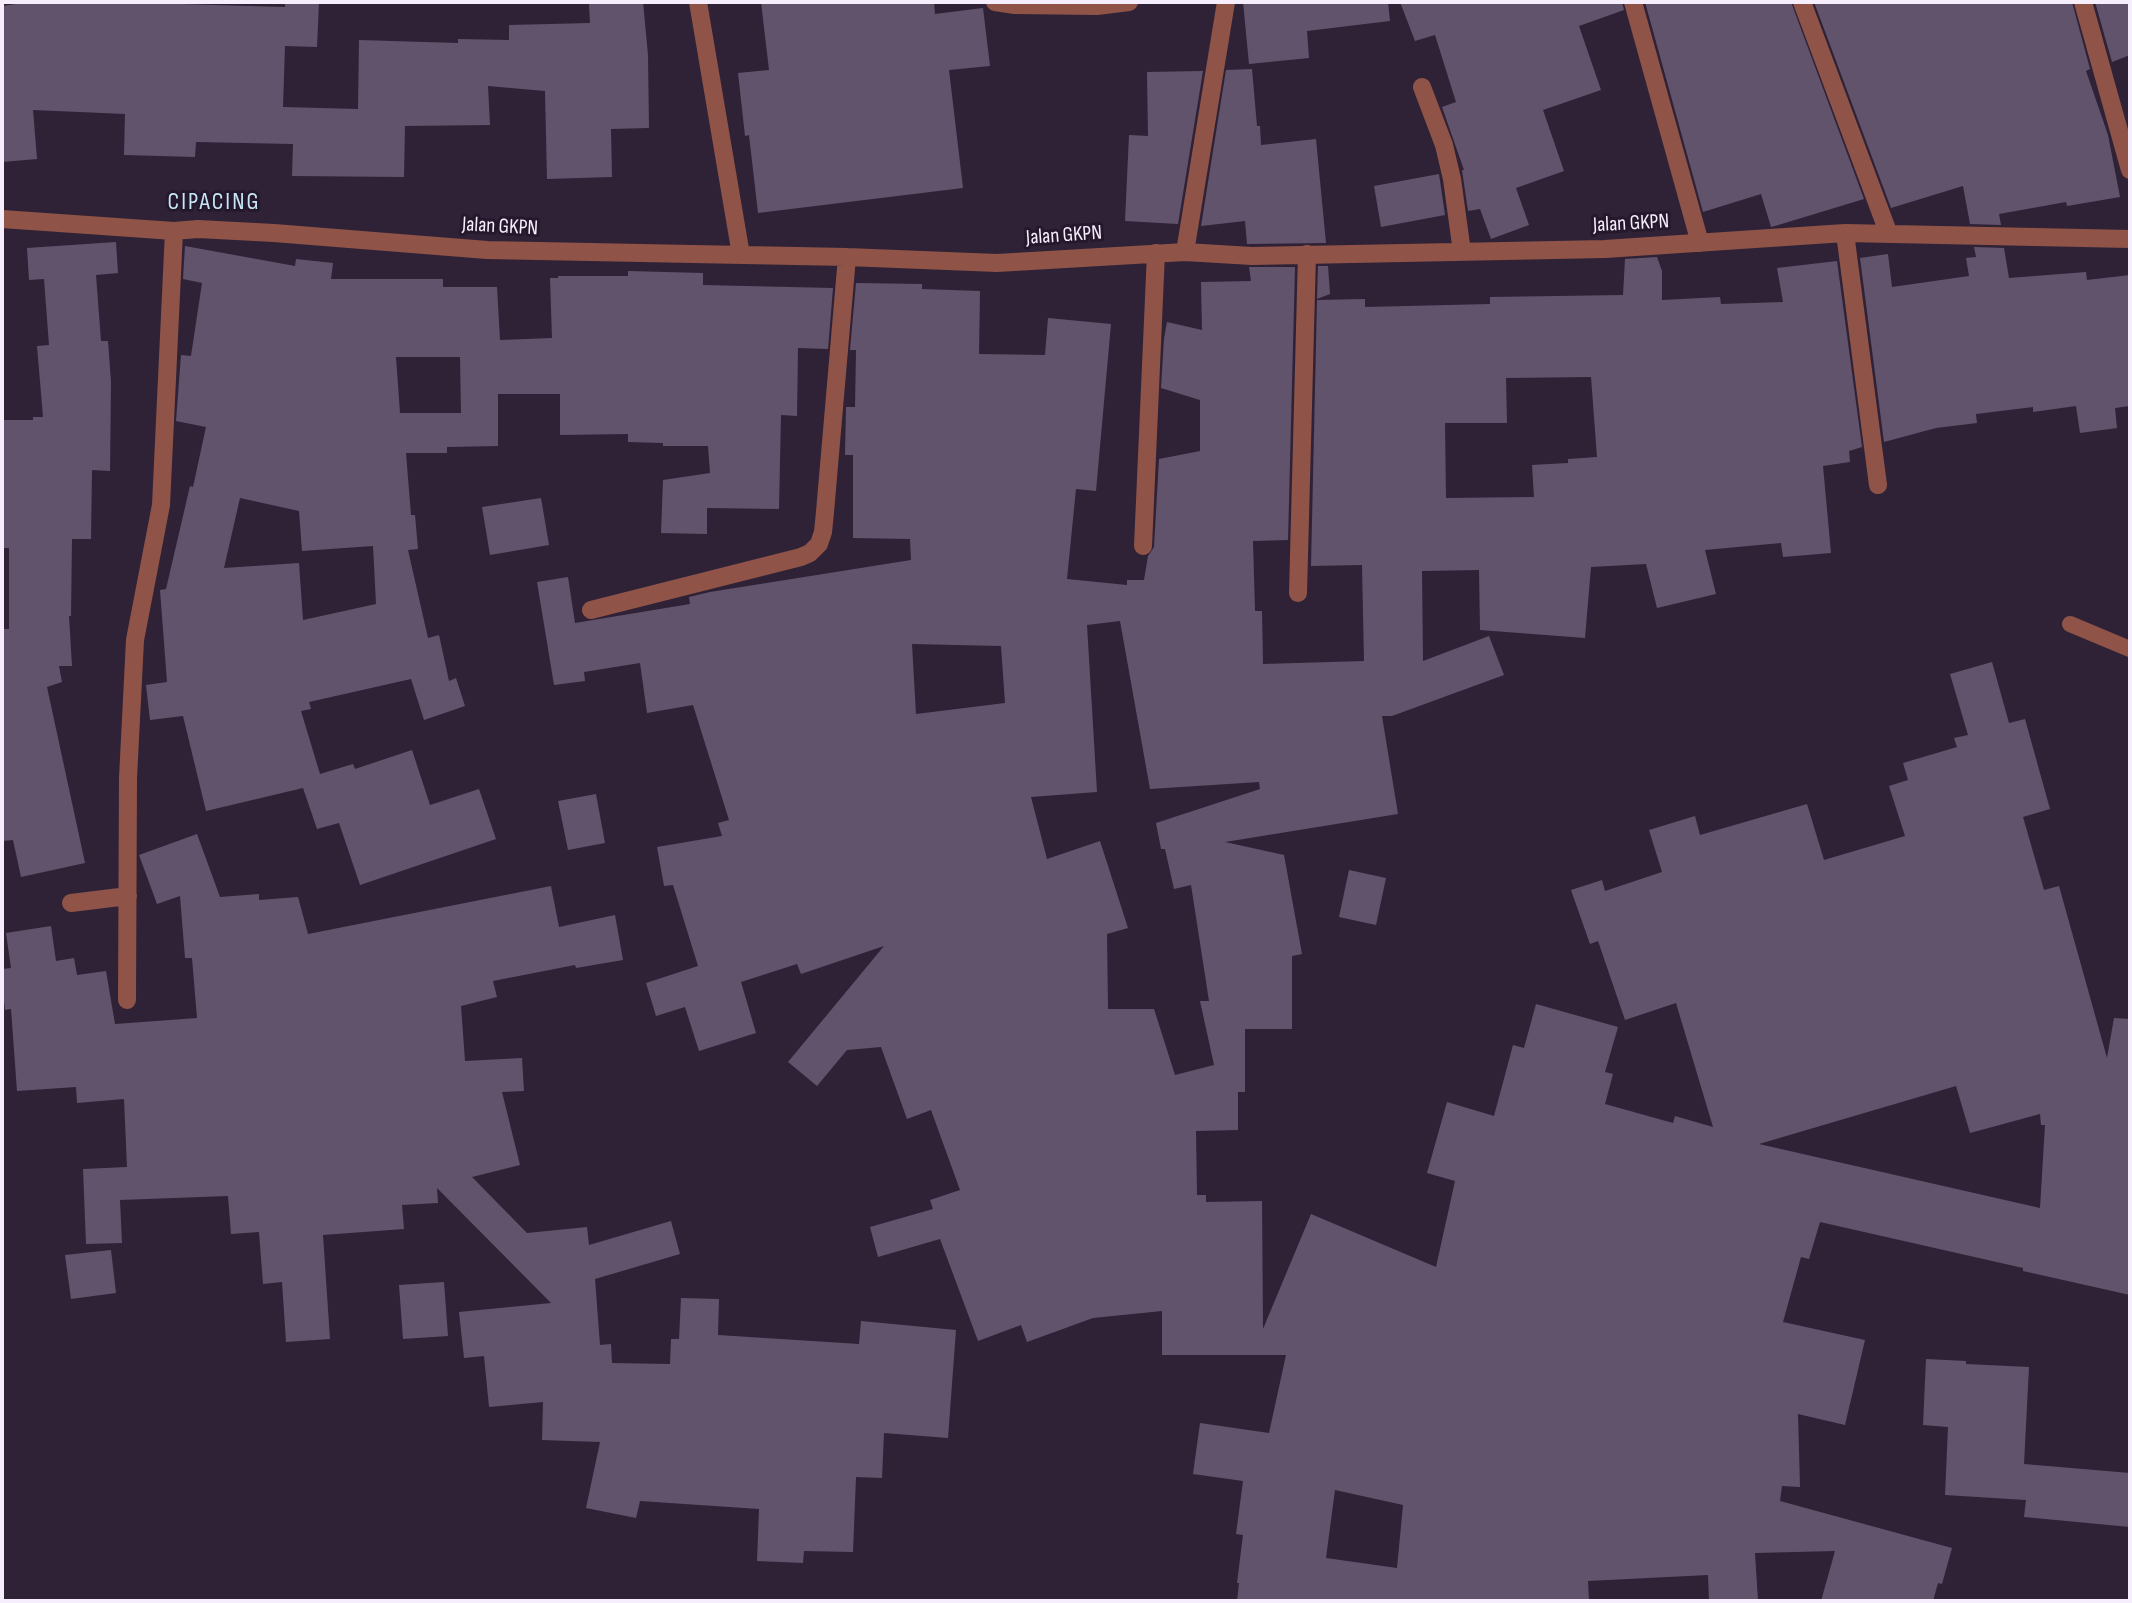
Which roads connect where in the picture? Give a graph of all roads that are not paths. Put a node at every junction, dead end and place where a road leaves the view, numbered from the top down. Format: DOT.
graph roads {
  1 [pos="698,2"];
  2 [pos="995,2"];
  3 [pos="1129,2"];
  4 [pos="1226,2"];
  5 [pos="1633,2"];
  6 [pos="1802,2"];
  7 [pos="2083,2"];
  8 [pos="1422,87"];
  9 [pos="2130,170"];
  10 [pos="2,219"];
  11 [pos="174,231"];
  12 [pos="1888,232"];
  13 [pos="1845,233"];
  14 [pos="2130,239"];
  15 [pos="1700,243"];
  16 [pos="1185,252"];
  17 [pos="1156,253"];
  18 [pos="1462,253"];
  19 [pos="1307,254"];
  20 [pos="741,255"];
  21 [pos="847,257"];
  22 [pos="1878,485"];
  23 [pos="1143,546"];
  24 [pos="1298,593"];
  25 [pos="591,610"];
  26 [pos="2070,624"];
  27 [pos="2130,649"];
  28 [pos="128,896"];
  29 [pos="71,903"];
  30 [pos="127,1000"];
  1 -- 20 [label="street"];
  2 -- 3 [label="street"];
  4 -- 16 [label="street"];
  5 -- 15 [label="street"];
  6 -- 12 [label="street"];
  7 -- 9 [label="street"];
  8 -- 18 [label="street"];
  10 -- 11 [label="street, Jalan GKPN"];
  11 -- 20 [label="street, Jalan GKPN"];
  11 -- 28 [label="street"];
  12 -- 13 [label="street, Jalan GKPN"];
  12 -- 14 [label="street, Jalan GKPN"];
  13 -- 15 [label="street, Jalan GKPN"];
  13 -- 22 [label="street"];
  15 -- 18 [label="street, Jalan GKPN"];
  16 -- 17 [label="street, Jalan GKPN"];
  16 -- 19 [label="street, Jalan GKPN"];
  17 -- 21 [label="street, Jalan GKPN"];
  17 -- 23 [label="street"];
  18 -- 19 [label="street, Jalan GKPN"];
  19 -- 24 [label="street"];
  20 -- 21 [label="street, Jalan GKPN"];
  21 -- 25 [label="street"];
  26 -- 27 [label="lane"];
  28 -- 29 [label="street"];
  28 -- 30 [label="street"];
}
